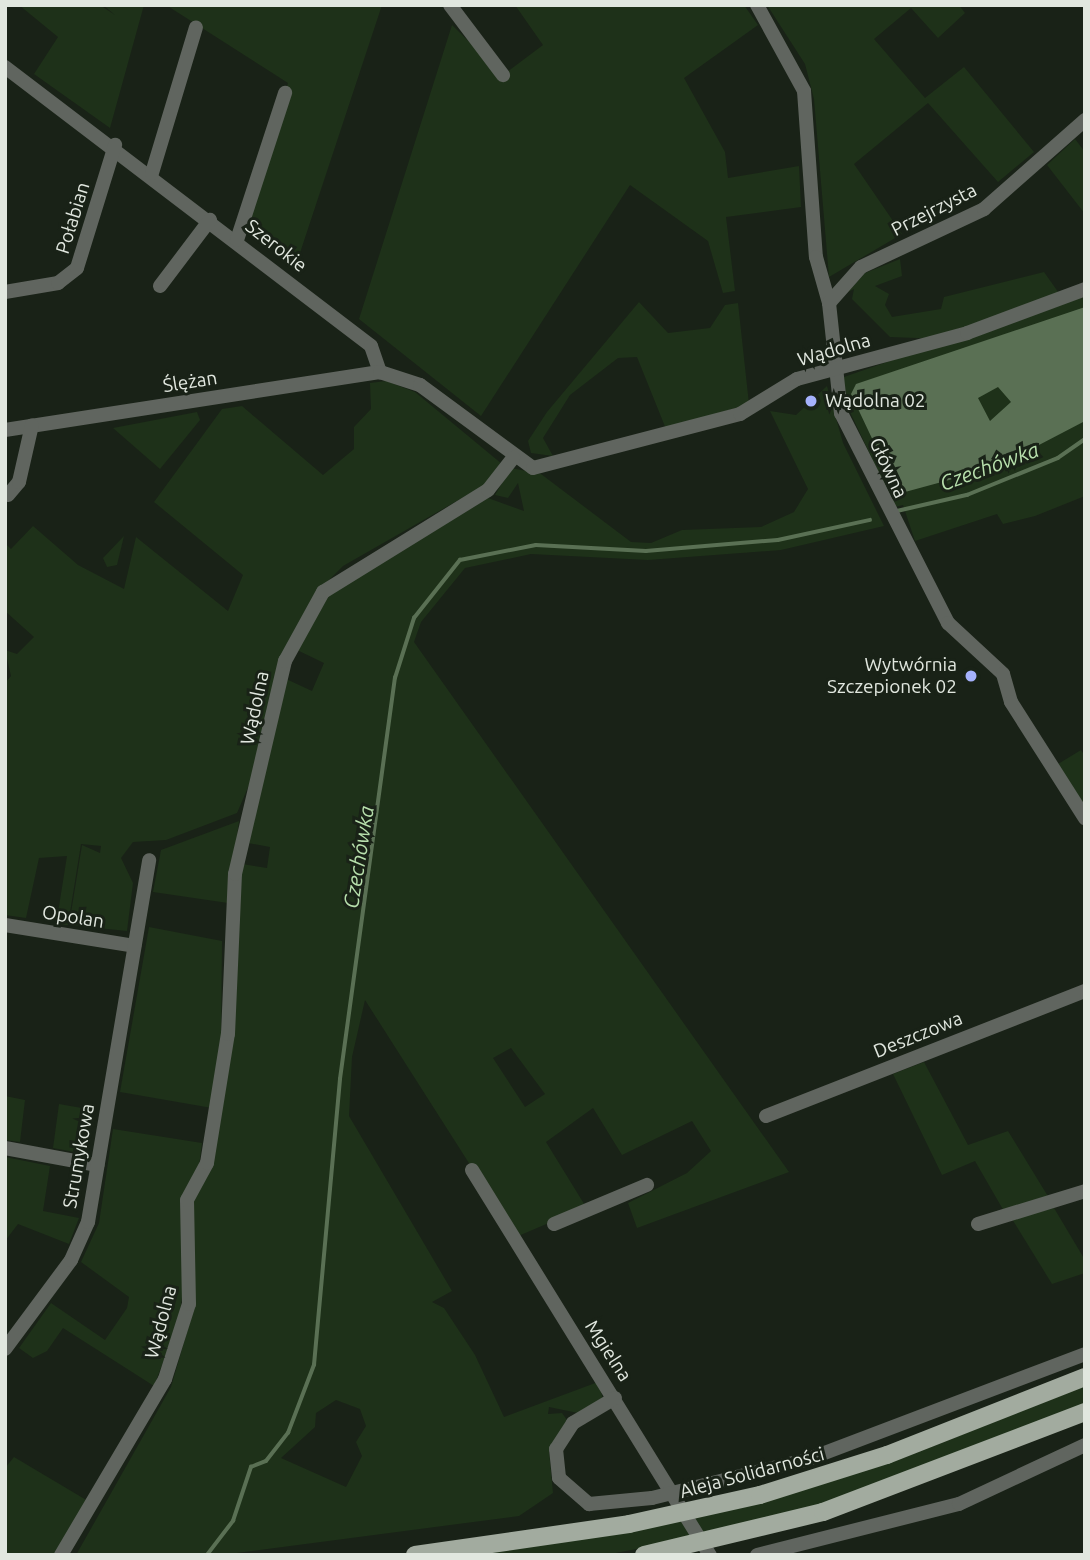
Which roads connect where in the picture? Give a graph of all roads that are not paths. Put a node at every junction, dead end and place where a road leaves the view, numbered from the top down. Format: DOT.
graph roads {
  1 [pos="450,5"];
  2 [pos="757,5"];
  3 [pos="195,27"];
  4 [pos="5,66"];
  5 [pos="502,75"];
  6 [pos="285,93"];
  7 [pos="1085,120"];
  8 [pos="115,145"];
  9 [pos="152,173"];
  10 [pos="210,220"];
  11 [pos="237,240"];
  12 [pos="160,286"];
  13 [pos="1085,289"];
  14 [pos="5,292"];
  15 [pos="829,303"];
  16 [pos="832,369"];
  17 [pos="380,372"];
  18 [pos="32,425"];
  19 [pos="5,429"];
  20 [pos="513,458"];
  21 [pos="8,495"];
  22 [pos="1085,818"];
  23 [pos="149,860"];
  24 [pos="5,925"];
  25 [pos="134,946"];
  26 [pos="1085,991"];
  27 [pos="766,1116"];
  28 [pos="5,1148"];
  29 [pos="97,1164"];
  30 [pos="472,1170"];
  31 [pos="647,1185"];
  32 [pos="1085,1191"];
  33 [pos="554,1224"];
  34 [pos="978,1224"];
  35 [pos="5,1349"];
  36 [pos="1085,1354"];
  37 [pos="1085,1377"];
  38 [pos="615,1398"];
  39 [pos="1085,1412"];
  40 [pos="1085,1445"];
  41 [pos="61,1555"];
  42 [pos="415,1555"];
  43 [pos="644,1555"];
  44 [pos="710,1555"];
  45 [pos="757,1555"];
  1 -- 5 [label="street"];
  2 -- 15 [label="street, Główna"];
  3 -- 9 [label="street"];
  4 -- 8 [label="street, Szerokie"];
  6 -- 11 [label="street"];
  7 -- 15 [label="street, Przejrzysta"];
  8 -- 9 [label="street, Szerokie"];
  8 -- 14 [label="street, Połabian"];
  9 -- 10 [label="street, Szerokie"];
  10 -- 11 [label="street, Szerokie"];
  10 -- 12 [label="street"];
  11 -- 17 [label="street, Szerokie"];
  13 -- 16 [label="street, Wądolna"];
  15 -- 16 [label="street, Główna"];
  16 -- 20 [label="street, Wądolna"];
  16 -- 22 [label="street, Główna"];
  17 -- 18 [label="street, Ślężan"];
  17 -- 20 [label="street"];
  18 -- 19 [label="street, Ślężan"];
  18 -- 21 [label="street"];
  20 -- 41 [label="street, Wądolna"];
  23 -- 25 [label="street, Strumykowa"];
  24 -- 25 [label="street, Opolan"];
  25 -- 29 [label="street, Strumykowa"];
  26 -- 27 [label="street, Deszczowa"];
  28 -- 29 [label="street"];
  29 -- 35 [label="street, Strumykowa"];
  30 -- 38 [label="street, Mgielna"];
  31 -- 33 [label="street"];
  32 -- 34 [label="street"];
  36 -- 38 [label="street"];
  37 -- 42 [label="main road, Aleja Solidarności"];
  38 -- 44 [label="street, Mgielna"];
  39 -- 43 [label="main road"];
  40 -- 45 [label="street"];
}
